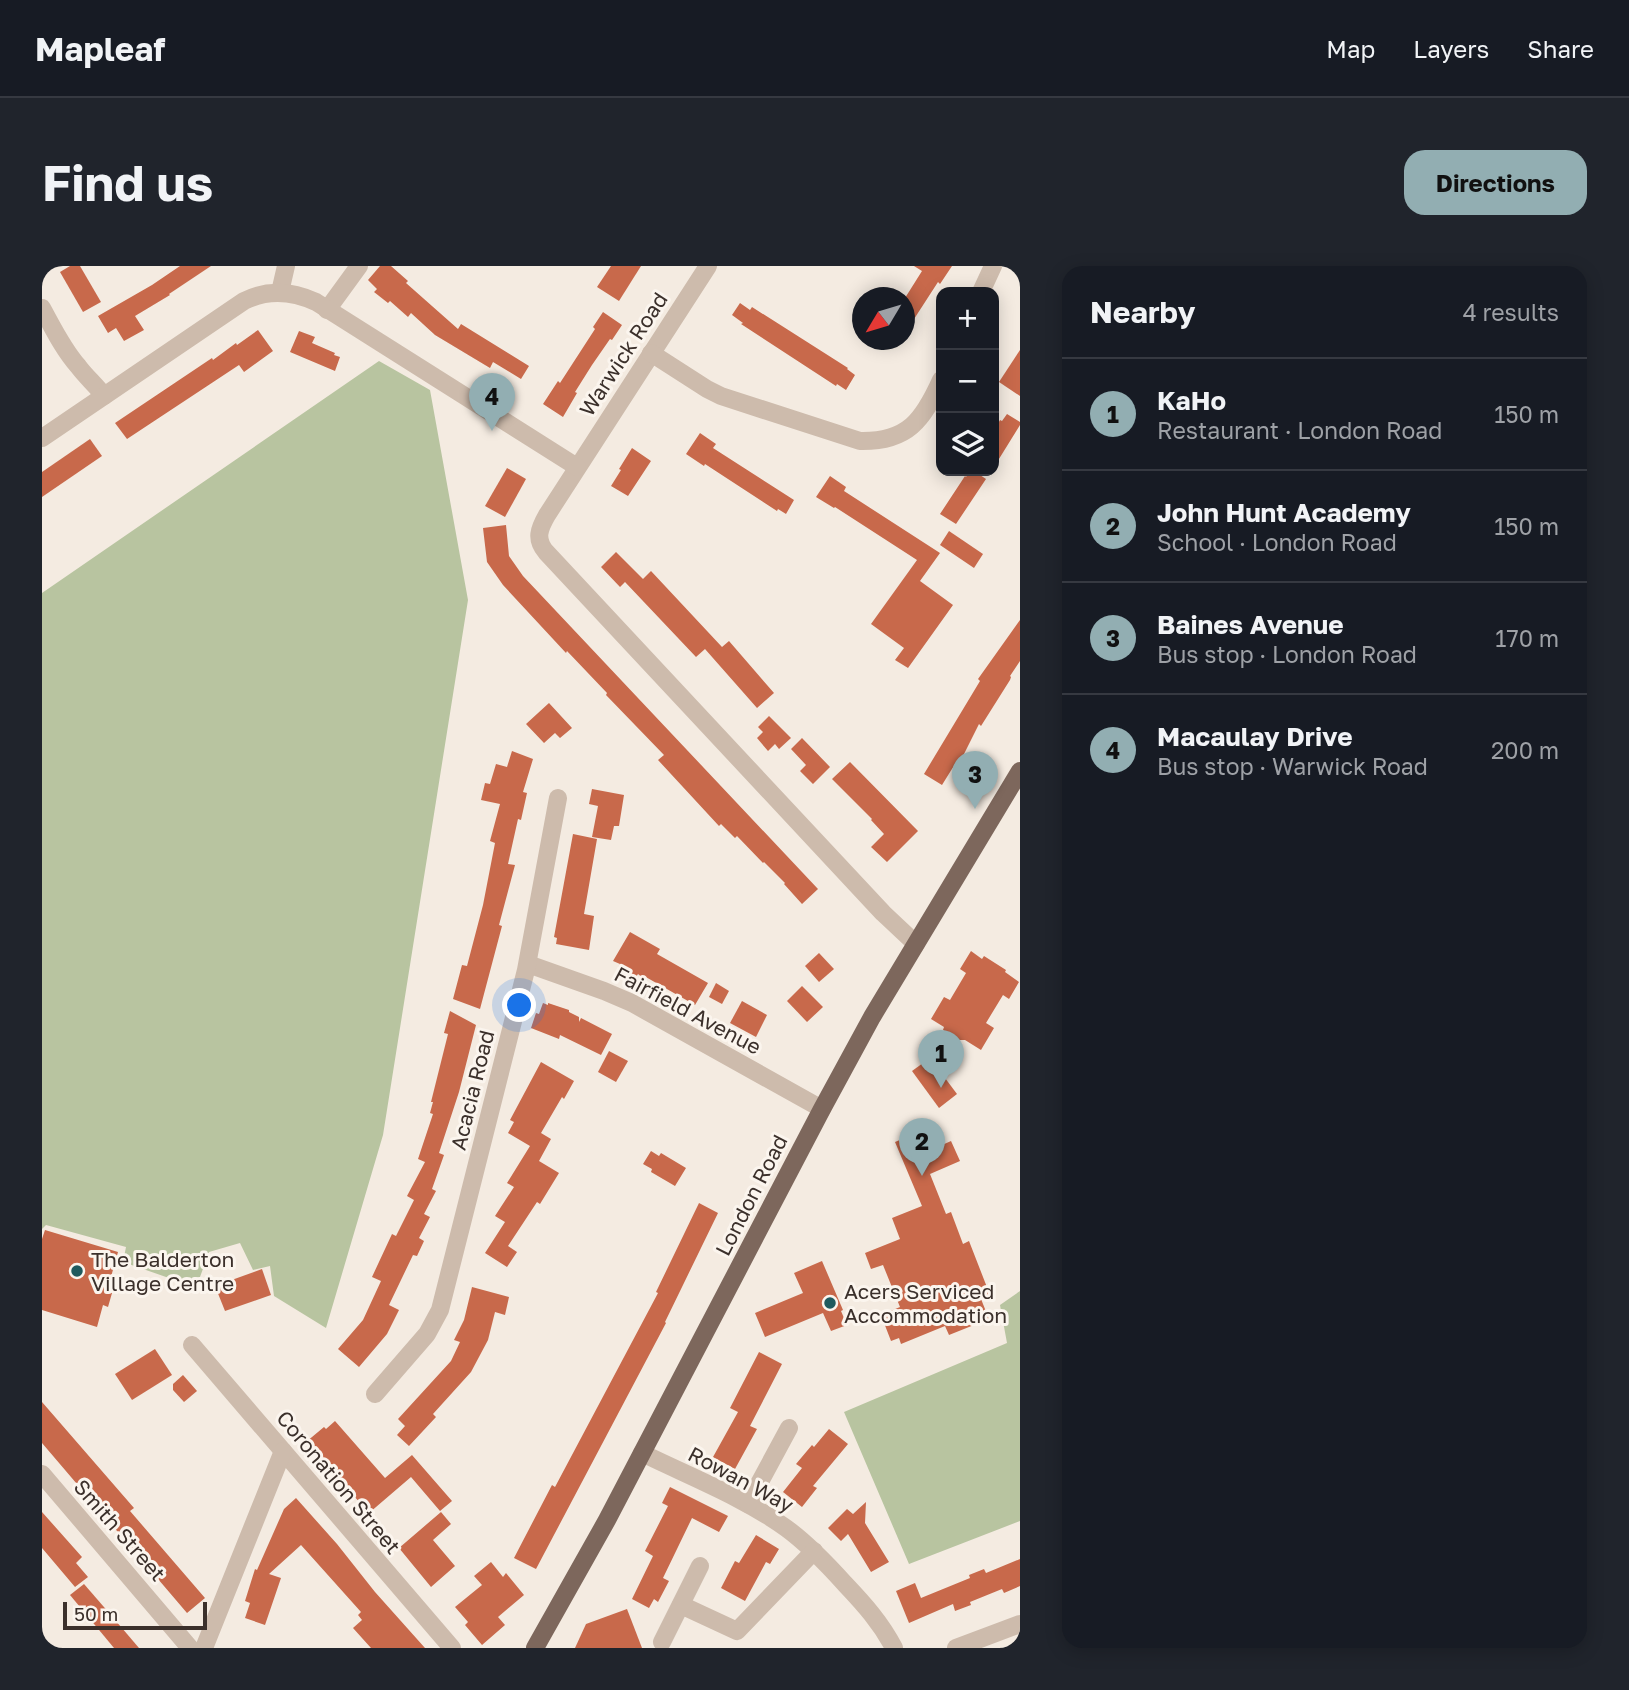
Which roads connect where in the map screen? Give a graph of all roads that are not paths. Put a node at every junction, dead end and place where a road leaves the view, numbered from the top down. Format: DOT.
graph roads {
  1 [pos="286,266"];
  2 [pos="359,266"];
  3 [pos="708,266"];
  4 [pos="993,266"];
  5 [pos="983,287"];
  6 [pos="281,292"];
  7 [pos="42,308"];
  8 [pos="327,310"];
  9 [pos="651,353"];
  10 [pos="936,390"];
  11 [pos="104,396"];
  12 [pos="42,438"];
  13 [pos="577,467"];
  14 [pos="1020,771"];
  15 [pos="558,798"];
  16 [pos="916,944"];
  17 [pos="528,964"];
  18 [pos="822,1109"];
  19 [pos="192,1345"];
  20 [pos="375,1394"];
  21 [pos="789,1429"];
  22 [pos="283,1451"];
  23 [pos="642,1453"];
  24 [pos="42,1474"];
  25 [pos="748,1504"];
  26 [pos="814,1551"];
  27 [pos="700,1566"];
  28 [pos="681,1605"];
  29 [pos="1020,1624"];
  30 [pos="663,1642"];
  31 [pos="190,1648"];
  32 [pos="204,1648"];
  33 [pos="452,1648"];
  34 [pos="535,1648"];
  35 [pos="894,1648"];
  36 [pos="956,1648"];
  1 -- 6 [label="street"];
  2 -- 8 [label="street"];
  3 -- 9 [label="street, Warwick Road"];
  4 -- 5 [label="street"];
  6 -- 8 [label="street"];
  6 -- 11 [label="street"];
  7 -- 11 [label="street"];
  8 -- 13 [label="street"];
  9 -- 10 [label="street"];
  9 -- 13 [label="street, Warwick Road"];
  11 -- 12 [label="street"];
  13 -- 16 [label="street, Warwick Road"];
  14 -- 16 [label="main road, London Road"];
  15 -- 17 [label="street, Acacia Road"];
  16 -- 18 [label="main road, London Road"];
  17 -- 18 [label="street, Fairfield Avenue"];
  17 -- 20 [label="street, Acacia Road"];
  18 -- 23 [label="main road, London Road"];
  19 -- 22 [label="street, Coronation Street"];
  21 -- 25 [label="street"];
  22 -- 32 [label="street"];
  22 -- 33 [label="street, Coronation Street"];
  23 -- 25 [label="street, Rowan Way"];
  23 -- 34 [label="main road, London Road"];
  24 -- 31 [label="street, Smith Street"];
  25 -- 26 [label="street, Rowan Way"];
  26 -- 28 [label="street"];
  26 -- 35 [label="street, Rowan Way"];
  27 -- 28 [label="street"];
  28 -- 30 [label="street"];
  29 -- 36 [label="street"];
}
